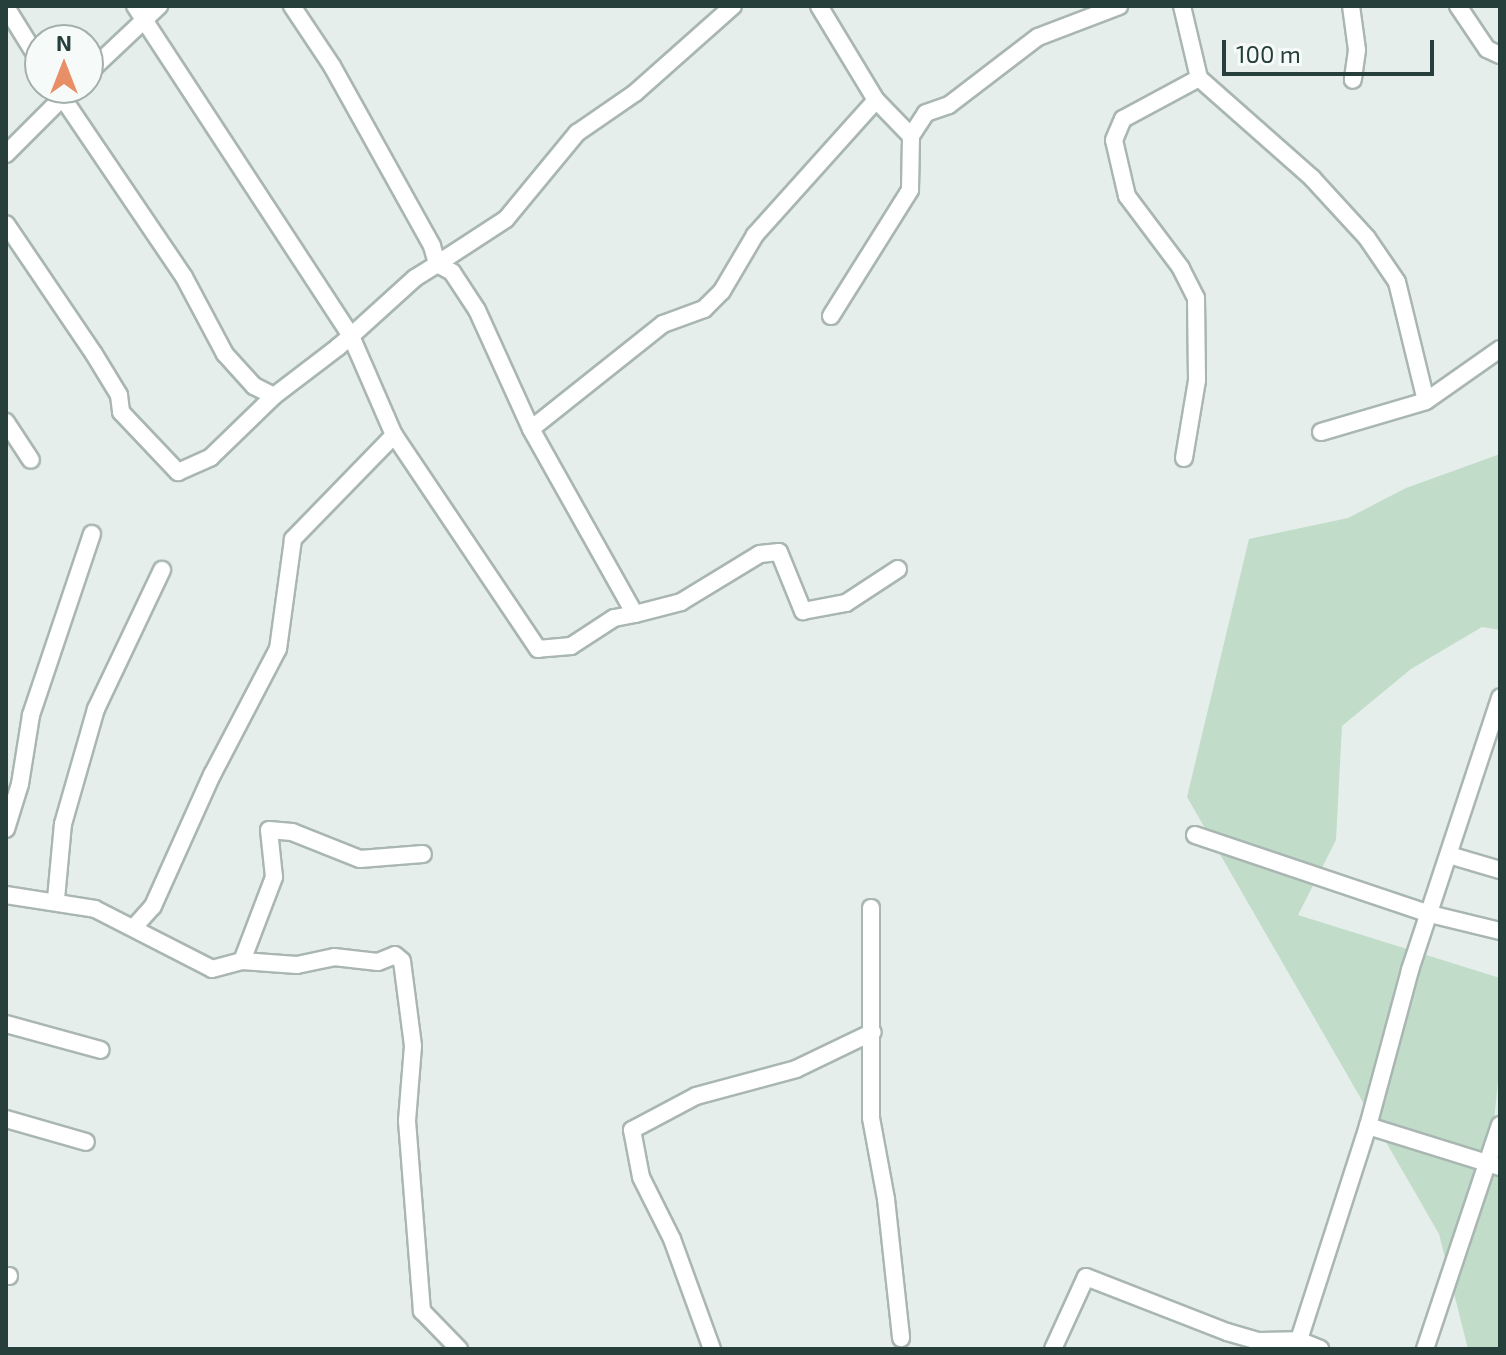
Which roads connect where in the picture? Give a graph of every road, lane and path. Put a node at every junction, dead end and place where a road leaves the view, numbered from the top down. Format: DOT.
graph roads {
  1 [pos="159,6"];
  2 [pos="292,6"];
  3 [pos="733,6"];
  4 [pos="819,6"];
  5 [pos="1119,6"];
  6 [pos="1182,6"];
  7 [pos="1351,6"];
  8 [pos="1458,6"];
  9 [pos="6,7"];
  10 [pos="139,12"];
  11 [pos="24,36"];
  12 [pos="104,54"];
  13 [pos="1500,55"];
  14 [pos="1199,78"];
  15 [pos="1353,80"];
  16 [pos="876,100"];
  17 [pos="52,104"];
  18 [pos="72,104"];
  19 [pos="911,136"];
  20 [pos="6,154"];
  21 [pos="6,224"];
  22 [pos="437,264"];
  23 [pos="831,316"];
  24 [pos="351,336"];
  25 [pos="1500,349"];
  26 [pos="274,396"];
  27 [pos="1426,401"];
  28 [pos="6,422"];
  29 [pos="531,429"];
  30 [pos="1321,432"];
  31 [pos="394,435"];
  32 [pos="1184,458"];
  33 [pos="31,460"];
  34 [pos="92,534"];
  35 [pos="898,569"];
  36 [pos="162,570"];
  37 [pos="635,614"];
  38 [pos="1500,698"];
  39 [pos="6,829"];
  40 [pos="1195,835"];
  41 [pos="423,854"];
  42 [pos="1449,855"];
  43 [pos="1500,870"];
  44 [pos="6,895"];
  45 [pos="56,899"];
  46 [pos="871,908"];
  47 [pos="1430,914"];
  48 [pos="136,925"];
  49 [pos="1500,931"];
  50 [pos="242,961"];
  51 [pos="6,1024"];
  52 [pos="873,1032"];
  53 [pos="101,1050"];
  54 [pos="6,1119"];
  55 [pos="1500,1125"];
  56 [pos="1368,1126"];
  57 [pos="86,1142"];
  58 [pos="1494,1165"];
  59 [pos="901,1338"];
  60 [pos="1297,1345"];
  61 [pos="459,1349"];
  62 [pos="712,1349"];
  63 [pos="1053,1349"];
  64 [pos="1320,1349"];
  65 [pos="1425,1349"];
  1 -- 10 [label="street"];
  2 -- 22 [label="street"];
  3 -- 22 [label="street"];
  4 -- 16 [label="street"];
  5 -- 19 [label="street"];
  6 -- 14 [label="street"];
  7 -- 15 [label="street"];
  8 -- 13 [label="street"];
  9 -- 11 [label="street"];
  10 -- 12 [label="street"];
  10 -- 24 [label="street"];
  14 -- 27 [label="street"];
  14 -- 32 [label="street"];
  16 -- 19 [label="street"];
  16 -- 29 [label="street"];
  17 -- 20 [label="street"];
  18 -- 26 [label="street"];
  19 -- 23 [label="street"];
  21 -- 26 [label="street"];
  22 -- 24 [label="street"];
  22 -- 29 [label="street"];
  24 -- 26 [label="street"];
  24 -- 31 [label="street"];
  25 -- 27 [label="street"];
  27 -- 30 [label="street"];
  28 -- 33 [label="street"];
  29 -- 37 [label="street"];
  31 -- 37 [label="street"];
  31 -- 48 [label="street"];
  34 -- 39 [label="street"];
  35 -- 37 [label="street"];
  36 -- 45 [label="street"];
  38 -- 42 [label="street"];
  40 -- 47 [label="street"];
  41 -- 50 [label="street"];
  42 -- 43 [label="street"];
  42 -- 47 [label="street"];
  44 -- 45 [label="street"];
  45 -- 48 [label="street"];
  46 -- 52 [label="street"];
  47 -- 49 [label="street"];
  47 -- 56 [label="street"];
  48 -- 50 [label="street"];
  50 -- 61 [label="street"];
  51 -- 53 [label="street"];
  52 -- 59 [label="street"];
  52 -- 62 [label="street"];
  54 -- 57 [label="street"];
  55 -- 58 [label="street"];
  56 -- 58 [label="street"];
  56 -- 60 [label="street"];
  58 -- 65 [label="street"];
  60 -- 63 [label="street"];
  60 -- 64 [label="street"];
}
